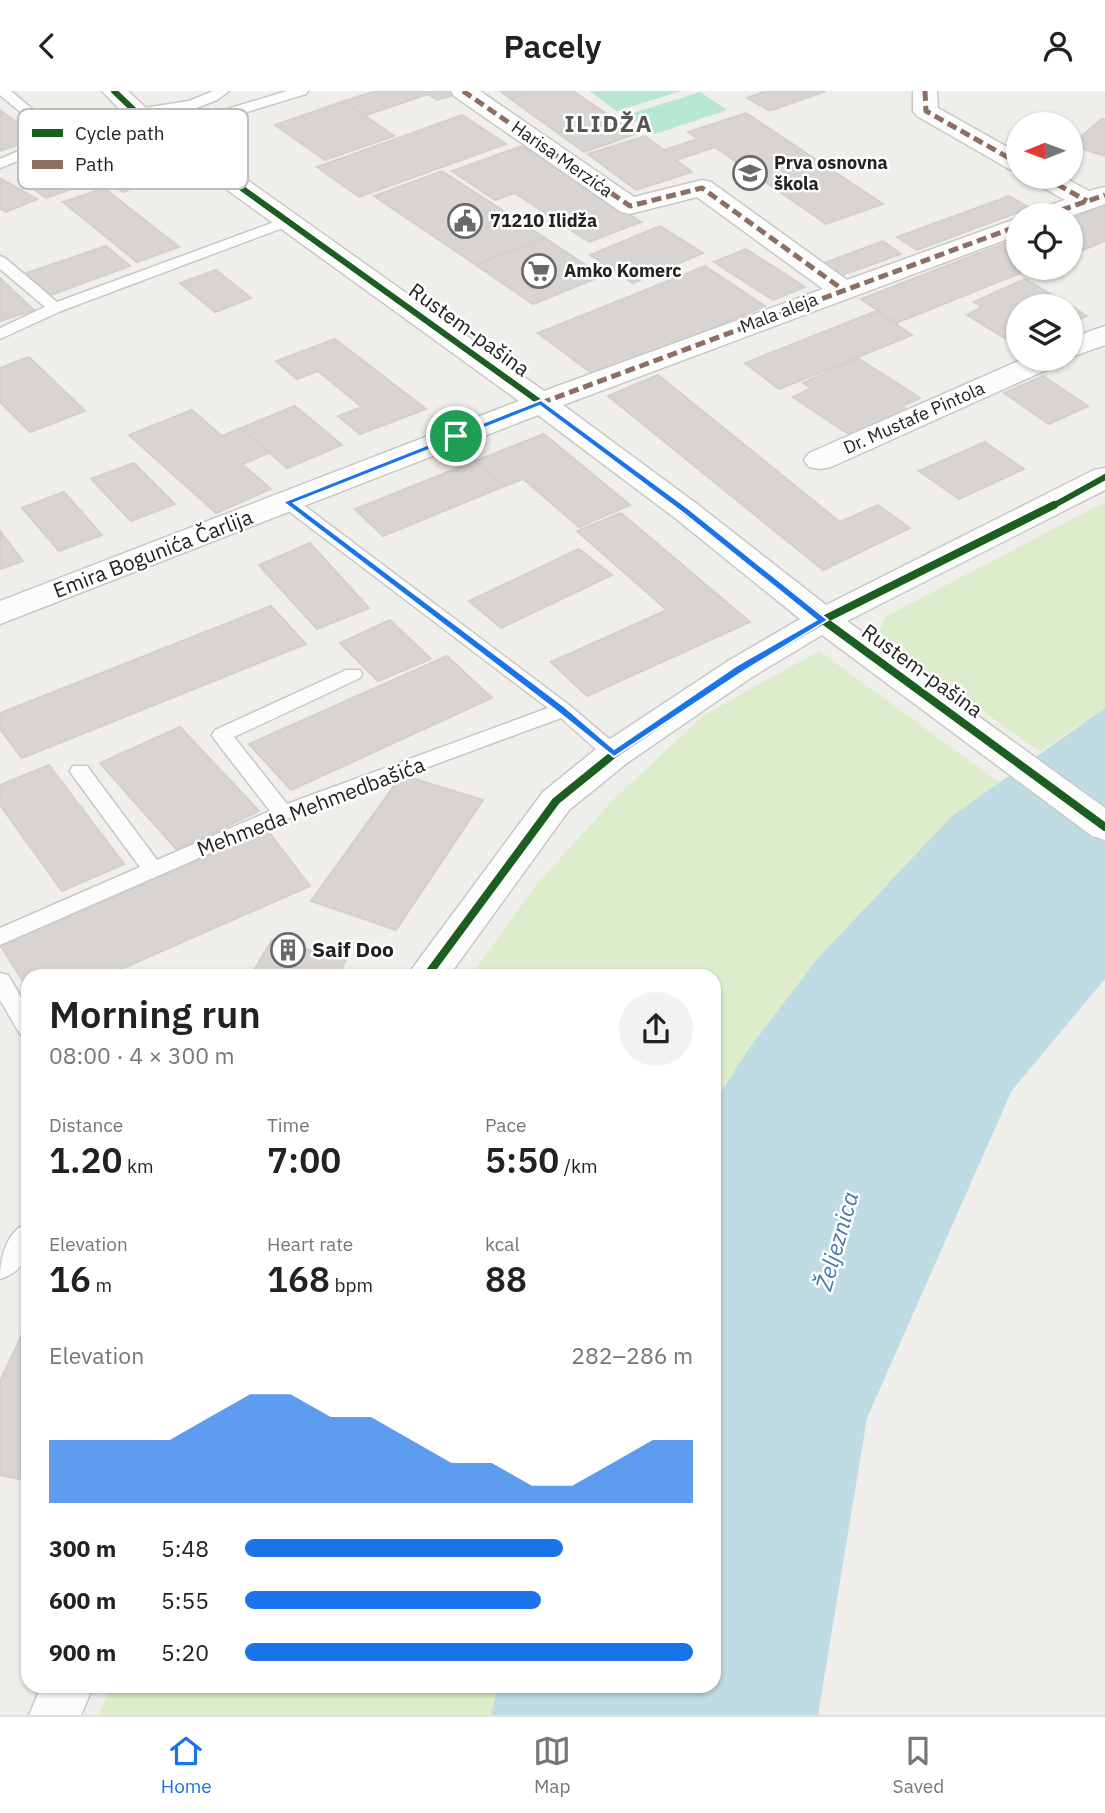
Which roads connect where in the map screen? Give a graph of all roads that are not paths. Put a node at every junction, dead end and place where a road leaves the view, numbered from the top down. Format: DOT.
graph roads {
  1 [pos="3,91"];
  2 [pos="114,91"];
  3 [pos="222,91"];
  4 [pos="463,91"];
  5 [pos="925,91"];
  6 [pos="293,93"];
  7 [pos="24,109"];
  8 [pos="133,109"];
  9 [pos="168,109"];
  10 [pos="241,109"];
  11 [pos="18,156"];
  12 [pos="1006,156"];
  13 [pos="0,164"];
  14 [pos="244,189"];
  15 [pos="1074,189"];
  16 [pos="1096,198"];
  17 [pos="288,221"];
  18 [pos="1006,230"];
  19 [pos="0,261"];
  20 [pos="842,289"];
  21 [pos="55,308"];
  22 [pos="0,334"];
  23 [pos="1105,335"];
  24 [pos="1083,343"];
  25 [pos="1020,371"];
  26 [pos="541,403"];
  27 [pos="820,460"];
  28 [pos="1105,477"];
  29 [pos="288,502"];
  30 [pos="0,613"];
  31 [pos="835,629"];
  32 [pos="354,674"];
  33 [pos="562,709"];
  34 [pos="614,754"];
  35 [pos="80,771"];
  36 [pos="283,813"];
  37 [pos="1105,827"];
  38 [pos="153,870"];
  39 [pos="0,937"];
  40 [pos="431,969"];
  41 [pos="0,981"];
  42 [pos="21,1016"];
  43 [pos="21,1244"];
  44 [pos="0,1269"];
  45 [pos="65,1693"];
  46 [pos="55,1715"];
  1 -- 7 [label="lane"];
  2 -- 8 [label="street, Rustem-pašina"];
  3 -- 9 [label="lane"];
  4 -- 20 [label="street, Harisa Merzića"];
  5 -- 12 [label="street"];
  6 -- 10 [label="lane"];
  11 -- 13 [label="lane"];
  14 -- 17 [label="street, Rustem-pašina"];
  15 -- 16 [label="street"];
  17 -- 21 [label="lane"];
  17 -- 26 [label="street, Rustem-pašina"];
  18 -- 20 [label="street, Mala aleja"];
  19 -- 21 [label="lane"];
  20 -- 26 [label="street, Mala aleja"];
  21 -- 22 [label="lane"];
  23 -- 24 [label="street"];
  25 -- 27 [label="street, Dr. Mustafe Pintola"];
  26 -- 29 [label="street, Emira Bogunića Čarlija"];
  26 -- 31 [label="street, Rustem-pašina"];
  28 -- 31 [label="street"];
  29 -- 30 [label="street, Emira Bogunića Čarlija"];
  29 -- 33 [label="lane"];
  31 -- 34 [label="street"];
  31 -- 37 [label="street, Rustem-pašina"];
  32 -- 36 [label="lane"];
  33 -- 34 [label="lane"];
  33 -- 36 [label="lane, Mehmeda Mehmedbašića"];
  34 -- 40 [label="street"];
  35 -- 38 [label="lane"];
  36 -- 38 [label="lane, Mehmeda Mehmedbašića"];
  38 -- 39 [label="lane, Mehmeda Mehmedbašića"];
  41 -- 42 [label="lane"];
  43 -- 44 [label="lane"];
  45 -- 46 [label="street"];
}
